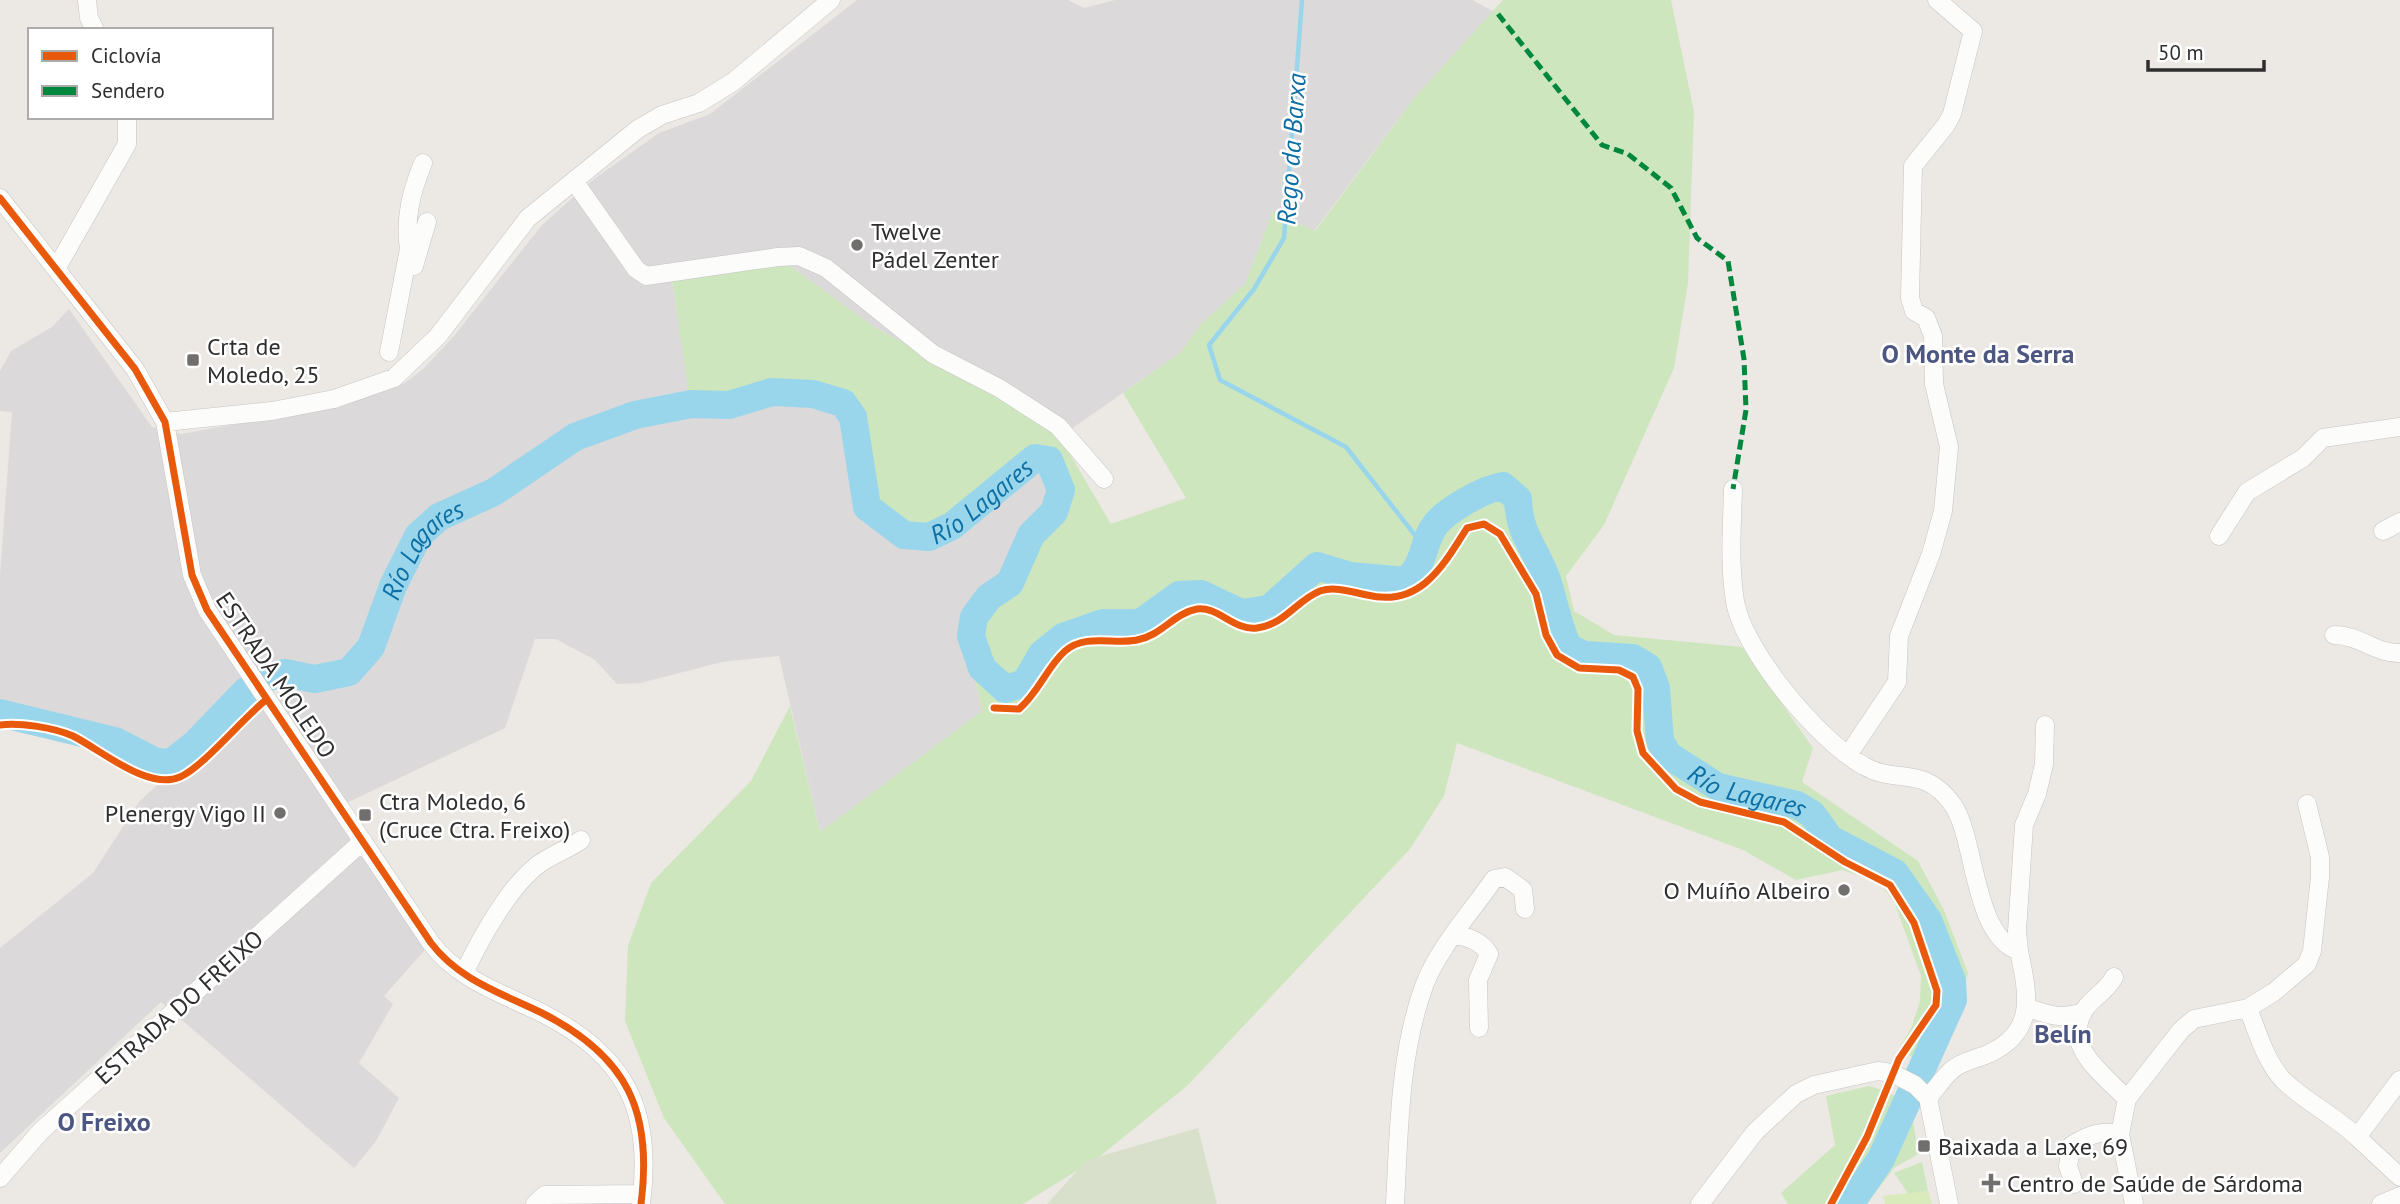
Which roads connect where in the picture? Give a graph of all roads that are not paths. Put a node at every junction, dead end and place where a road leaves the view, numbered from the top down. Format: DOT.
graph roads {
  1 [pos="87,0"];
  2 [pos="831,0"];
  3 [pos="1937,0"];
  4 [pos="94,28"];
  5 [pos="127,119"];
  6 [pos="424,163"];
  7 [pos="574,181"];
  8 [pos="0,198"];
  9 [pos="428,222"];
  10 [pos="56,268"];
  11 [pos="389,352"];
  12 [pos="394,378"];
  13 [pos="165,422"];
  14 [pos="2400,427"];
  15 [pos="1104,479"];
  16 [pos="1733,489"];
  17 [pos="2400,522"];
  18 [pos="2383,531"];
  19 [pos="2220,536"];
  20 [pos="2334,635"];
  21 [pos="2400,653"];
  22 [pos="2045,725"];
  23 [pos="1848,755"];
  24 [pos="2307,804"];
  25 [pos="581,840"];
  26 [pos="363,841"];
  27 [pos="1525,909"];
  28 [pos="1456,935"];
  29 [pos="2019,951"];
  30 [pos="467,967"];
  31 [pos="2114,977"];
  32 [pos="2028,1008"];
  33 [pos="2248,1008"];
  34 [pos="2083,1012"];
  35 [pos="1479,1028"];
  36 [pos="2400,1080"];
  37 [pos="1925,1095"];
  38 [pos="2127,1099"];
  39 [pos="2120,1134"];
  40 [pos="2357,1137"];
  41 [pos="2400,1177"];
  42 [pos="0,1178"];
  43 [pos="2074,1184"];
  44 [pos="2400,1196"];
  45 [pos="642,1199"];
  46 [pos="535,1204"];
  47 [pos="1395,1204"];
  48 [pos="1699,1204"];
  49 [pos="1949,1204"];
  50 [pos="2134,1204"];
  51 [pos="2381,1204"];
  1 -- 4 [label="street"];
  2 -- 7 [label="street"];
  3 -- 23 [label="street"];
  5 -- 10 [label="street"];
  6 -- 11 [label="street"];
  7 -- 12 [label="street"];
  7 -- 15 [label="street"];
  8 -- 10 [label="street, ESTRADA MOLEDO"];
  9 -- 11 [label="street"];
  10 -- 13 [label="street, ESTRADA MOLEDO"];
  11 -- 12 [label="street"];
  12 -- 13 [label="street"];
  13 -- 26 [label="street, ESTRADA MOLEDO"];
  14 -- 19 [label="street"];
  16 -- 23 [label="street"];
  17 -- 18 [label="street"];
  20 -- 21 [label="street"];
  22 -- 29 [label="street"];
  23 -- 29 [label="street"];
  24 -- 33 [label="street"];
  25 -- 30 [label="street"];
  26 -- 42 [label="street, ESTRADA DO FREIXO"];
  26 -- 45 [label="street, ESTRADA MOLEDO"];
  27 -- 28 [label="street"];
  28 -- 35 [label="street"];
  28 -- 47 [label="street"];
  29 -- 32 [label="street"];
  31 -- 34 [label="street"];
  32 -- 34 [label="street"];
  32 -- 37 [label="street"];
  33 -- 38 [label="street"];
  33 -- 40 [label="street"];
  34 -- 38 [label="street"];
  36 -- 40 [label="street"];
  37 -- 48 [label="street"];
  37 -- 49 [label="street"];
  38 -- 39 [label="street"];
  39 -- 43 [label="street"];
  39 -- 50 [label="street"];
  40 -- 41 [label="street"];
  44 -- 51 [label="street"];
  45 -- 46 [label="street"];
}
